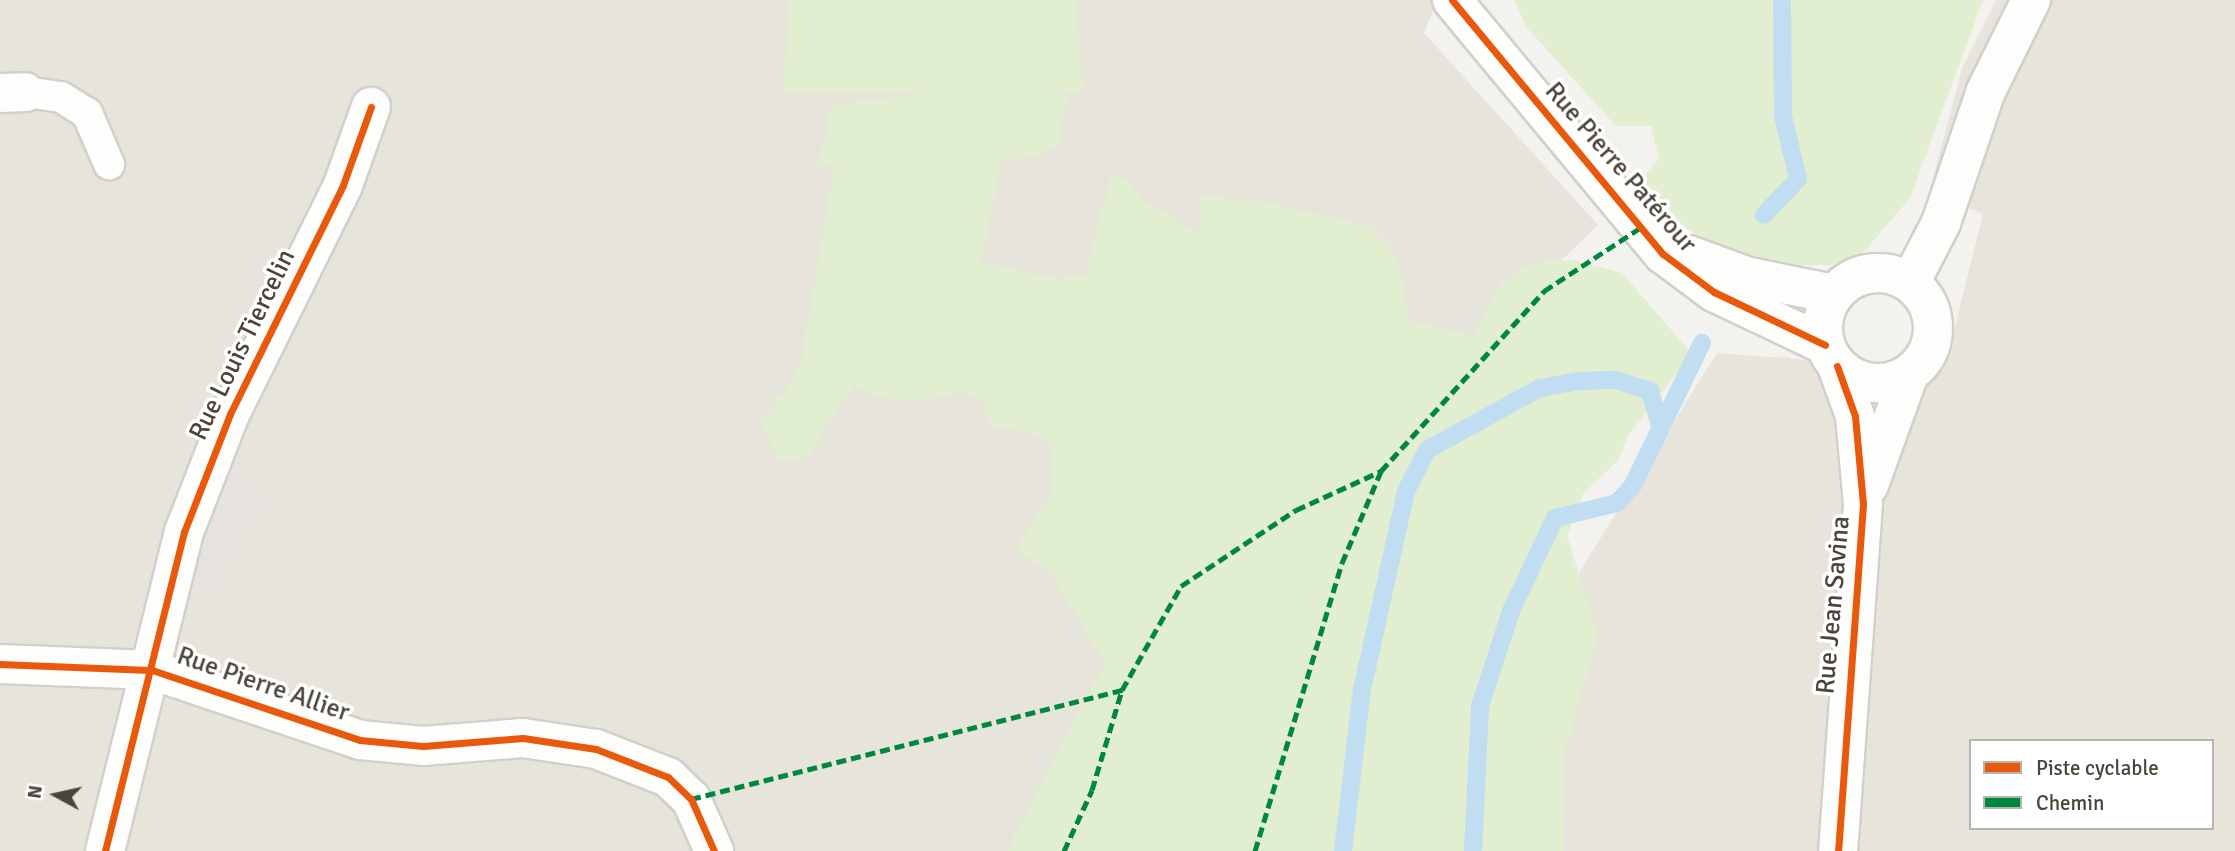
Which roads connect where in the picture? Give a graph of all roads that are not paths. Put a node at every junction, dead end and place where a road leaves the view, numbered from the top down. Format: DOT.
graph roads {
  1 [pos="1452,0"];
  2 [pos="2031,0"];
  3 [pos="13,93"];
  4 [pos="371,107"];
  5 [pos="109,164"];
  6 [pos="1910,283"];
  7 [pos="1732,286"];
  8 [pos="1834,295"];
  9 [pos="1831,355"];
  10 [pos="1909,374"];
  11 [pos="1863,503"];
  12 [pos="0,664"];
  13 [pos="152,670"];
  14 [pos="106,851"];
  15 [pos="714,851"];
  16 [pos="1838,851"];
  1 -- 7 [label="street, Rue Pierre Patérour"];
  2 -- 6 [label="street"];
  3 -- 5 [label="lane"];
  4 -- 13 [label="street, Rue Louis Tiercelin"];
  6 -- 8 [label="street"];
  6 -- 10 [label="street"];
  7 -- 8 [label="street, Rue Pierre Patérour"];
  7 -- 9 [label="street, Rue Pierre Patérour"];
  8 -- 9 [label="street"];
  9 -- 10 [label="street"];
  9 -- 11 [label="street, Rue Jean Savina"];
  10 -- 11 [label="street, Rue Jean Savina"];
  11 -- 16 [label="street, Rue Jean Savina"];
  12 -- 13 [label="street, Rue Pierre Allier"];
  13 -- 14 [label="street, Rue Louis Tiercelin"];
  13 -- 15 [label="street, Rue Pierre Allier"];
}
